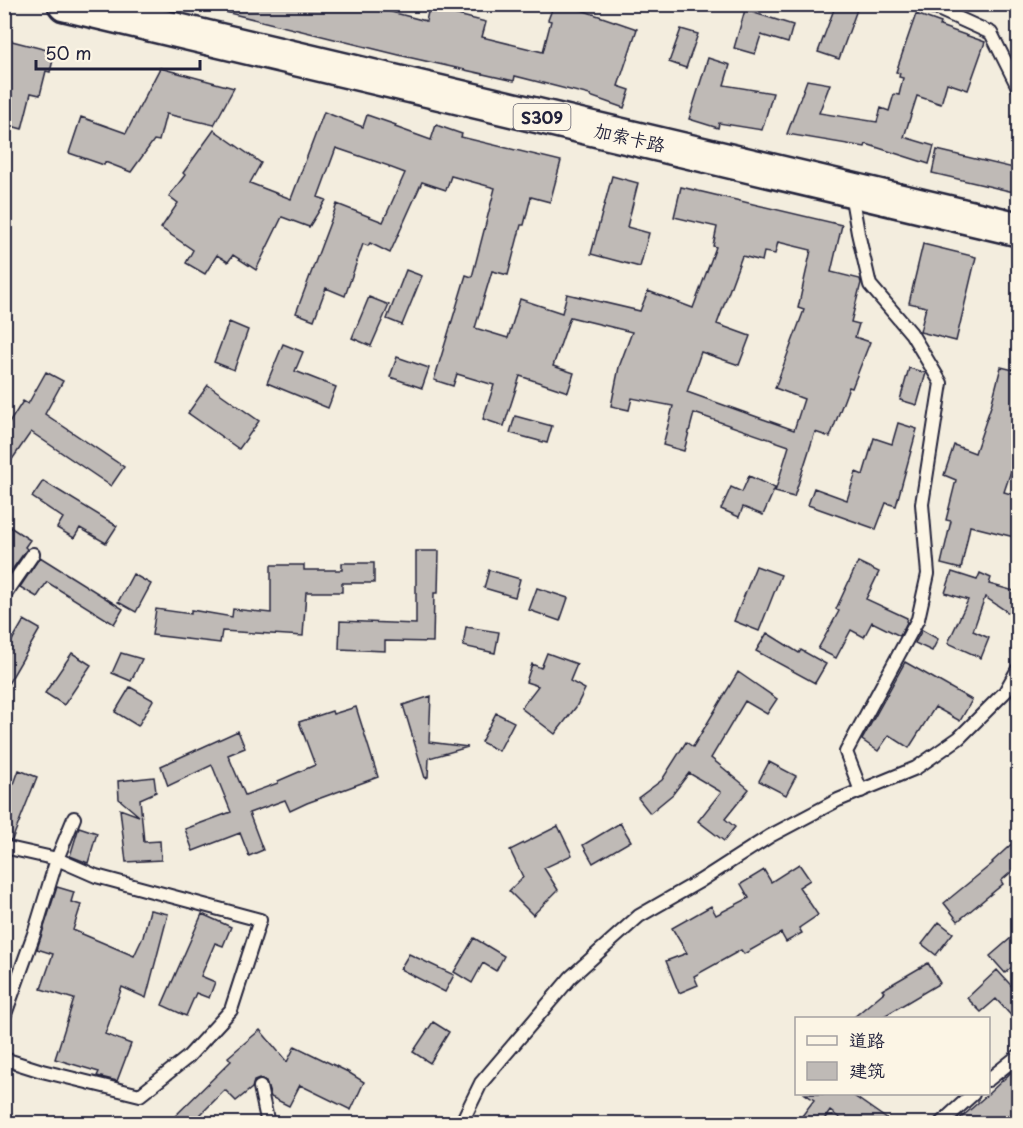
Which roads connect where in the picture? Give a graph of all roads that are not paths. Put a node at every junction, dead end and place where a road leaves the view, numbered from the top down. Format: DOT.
graph roads {
  1 [pos="65,4"];
  2 [pos="927,4"];
  3 [pos="1018,87"];
  4 [pos="851,189"];
  5 [pos="1018,230"];
  6 [pos="33,554"];
  7 [pos="4,596"];
  8 [pos="1018,669"];
  9 [pos="861,790"];
  10 [pos="74,818"];
  11 [pos="4,847"];
  12 [pos="57,859"];
  13 [pos="4,1017"];
  14 [pos="1018,1056"];
  15 [pos="4,1059"];
  16 [pos="990,1078"];
  17 [pos="260,1087"];
  18 [pos="972,1095"];
  19 [pos="268,1124"];
  20 [pos="461,1124"];
  21 [pos="940,1124"];
  1 -- 4 [label="main road, 加索卡路 / S309"];
  2 -- 3 [label="lane"];
  4 -- 5 [label="main road, 加索卡路 / S309"];
  4 -- 9 [label="lane"];
  6 -- 7 [label="lane"];
  8 -- 9 [label="lane"];
  9 -- 20 [label="lane"];
  10 -- 12 [label="lane"];
  11 -- 12 [label="lane"];
  12 -- 13 [label="lane"];
  12 -- 15 [label="lane"];
  14 -- 16 [label="lane"];
  17 -- 19 [label="lane"];
  18 -- 21 [label="lane"];
}
